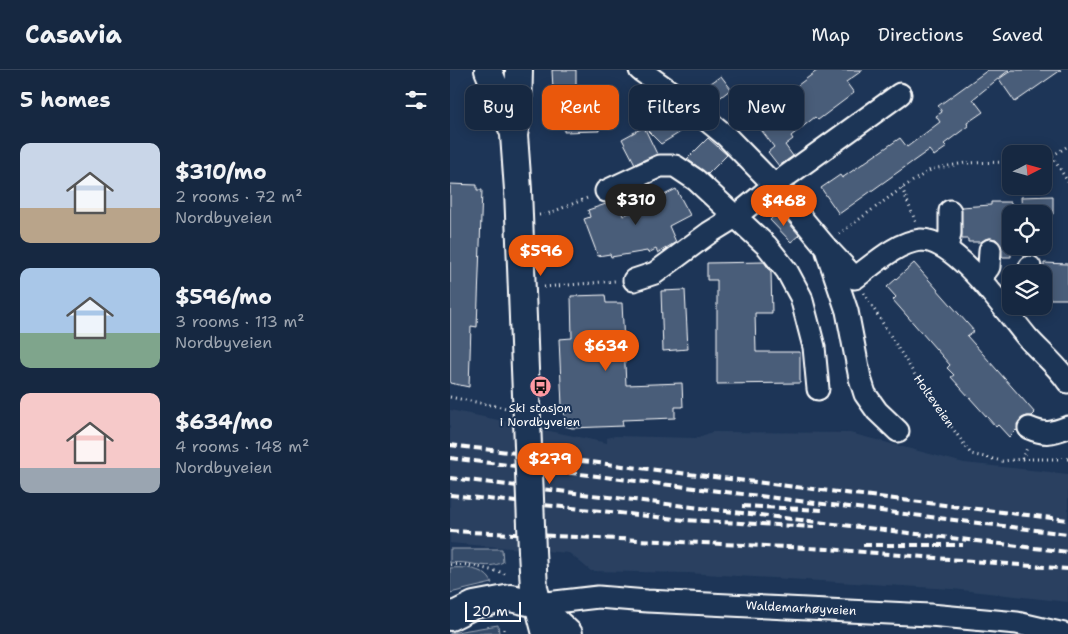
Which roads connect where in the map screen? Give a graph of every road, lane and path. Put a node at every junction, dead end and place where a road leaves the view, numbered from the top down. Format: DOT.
graph roads {
  1 [pos="488,70"];
  2 [pos="518,70"];
  3 [pos="640,70"];
  4 [pos="900,94"];
  5 [pos="514,133"];
  6 [pos="1068,146"];
  7 [pos="1052,156"];
  8 [pos="1002,162"];
  9 [pos="1063,174"];
  10 [pos="1068,176"];
  11 [pos="1068,182"];
  12 [pos="774,186"];
  13 [pos="902,188"];
  14 [pos="606,191"];
  15 [pos="950,211"];
  16 [pos="536,216"];
  17 [pos="735,217"];
  18 [pos="920,240"];
  19 [pos="824,245"];
  20 [pos="947,249"];
  21 [pos="990,250"];
  22 [pos="855,278"];
  23 [pos="980,279"];
  24 [pos="634,280"];
  25 [pos="550,286"];
  26 [pos="1002,298"];
  27 [pos="1017,315"];
  28 [pos="1066,376"];
  29 [pos="818,389"];
  30 [pos="450,398"];
  31 [pos="517,414"];
  32 [pos="1068,426"];
  33 [pos="1033,430"];
  34 [pos="898,432"];
  35 [pos="1022,459"];
  36 [pos="1068,459"];
  37 [pos="450,566"];
  38 [pos="508,579"];
  39 [pos="538,604"];
  40 [pos="450,618"];
  41 [pos="504,629"];
  42 [pos="504,634"];
  43 [pos="546,634"];
  44 [pos="569,634"];
  45 [pos="1064,634"];
  1 -- 5 [label="main road"];
  2 -- 5 [label="main road"];
  3 -- 12 [label="street"];
  4 -- 12 [label="street"];
  5 -- 31 [label="main road"];
  6 -- 7 [label="path"];
  7 -- 9 [label="path"];
  8 -- 13 [label="path"];
  9 -- 10 [label="path"];
  9 -- 11 [label="path"];
  12 -- 17 [label="street"];
  12 -- 19 [label="street"];
  13 -- 18 [label="path"];
  13 -- 19 [label="path"];
  14 -- 16 [label="path"];
  14 -- 17 [label="street"];
  15 -- 20 [label="street"];
  17 -- 24 [label="street"];
  17 -- 29 [label="street"];
  18 -- 20 [label="street"];
  18 -- 22 [label="street"];
  19 -- 22 [label="street"];
  19 -- 34 [label="street"];
  20 -- 23 [label="street"];
  21 -- 23 [label="street"];
  22 -- 35 [label="path, Holteveien"];
  23 -- 26 [label="street"];
  24 -- 25 [label="path"];
  27 -- 28 [label="street"];
  30 -- 31 [label="path"];
  31 -- 39 [label="main road, bridge"];
  32 -- 33 [label="street"];
  33 -- 35 [label="path"];
  35 -- 36 [label="path, Holteveien"];
  37 -- 38 [label="path"];
  39 -- 40 [label="main road"];
  39 -- 43 [label="main road"];
  39 -- 44 [label="main road"];
  39 -- 45 [label="street, Waldemarhøyveien"];
  41 -- 42 [label="path"];
}
